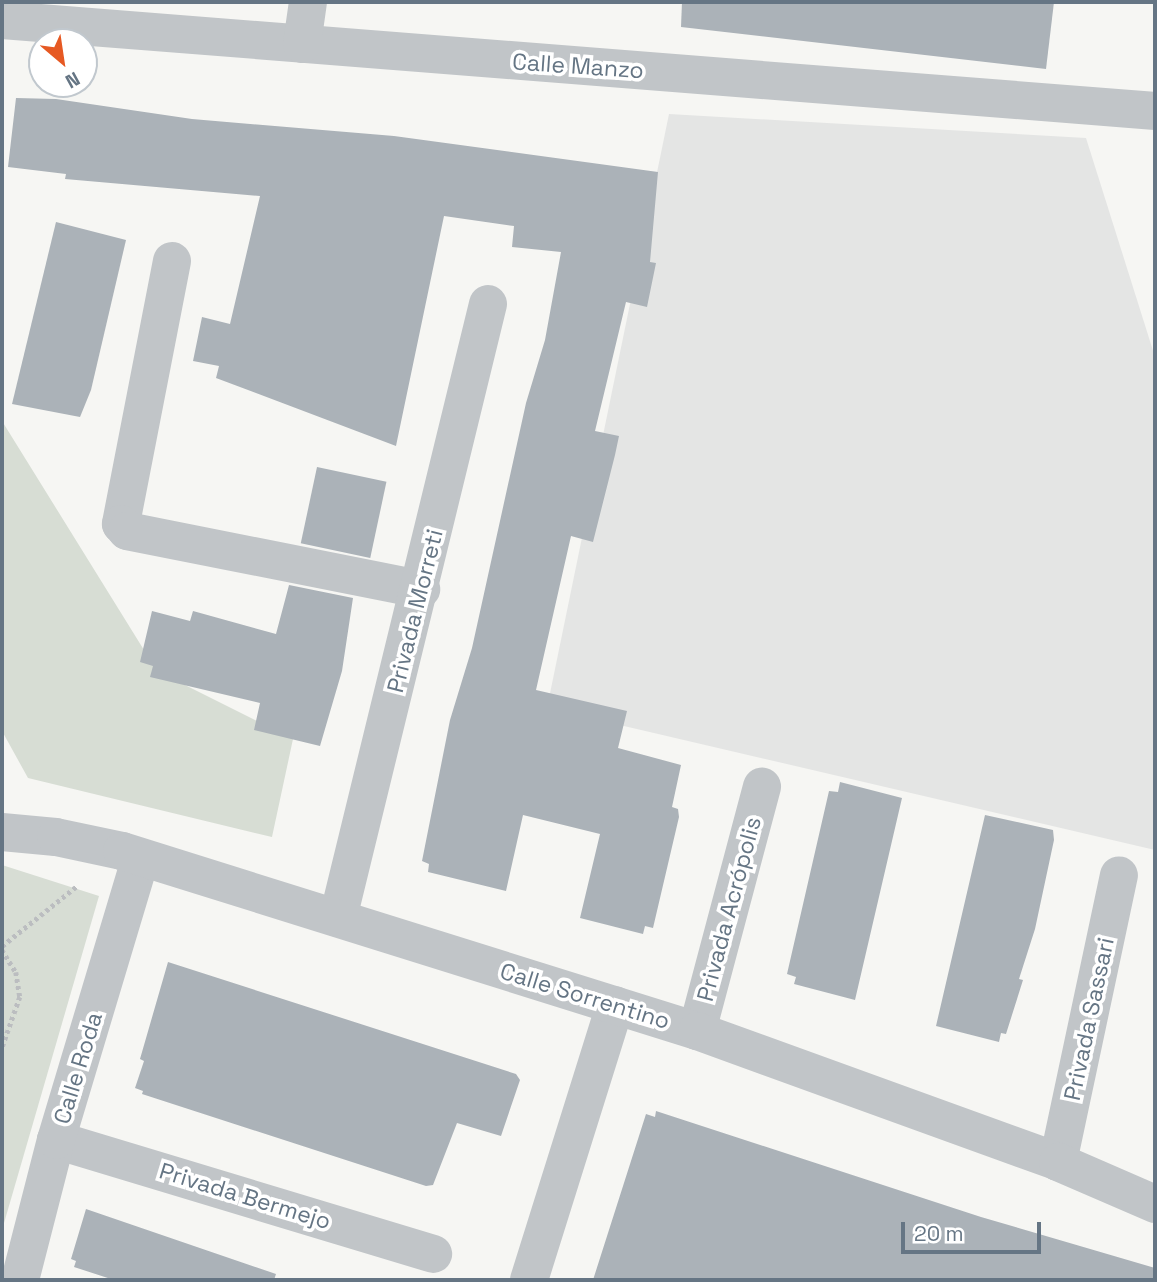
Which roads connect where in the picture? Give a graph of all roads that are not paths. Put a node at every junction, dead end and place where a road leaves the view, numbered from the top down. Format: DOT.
graph roads {
  1 [pos="307,2"];
  2 [pos="2,20"];
  3 [pos="302,44"];
  4 [pos="1155,111"];
  5 [pos="172,261"];
  6 [pos="488,304"];
  7 [pos="421,589"];
  8 [pos="762,787"];
  9 [pos="2,832"];
  10 [pos="131,854"];
  11 [pos="1119,875"];
  12 [pos="338,918"];
  13 [pos="615,1005"];
  14 [pos="696,1031"];
  15 [pos="56,1140"];
  16 [pos="1058,1162"];
  17 [pos="1155,1204"];
  18 [pos="433,1254"];
  19 [pos="20,1280"];
  20 [pos="529,1280"];
  1 -- 3 [label="street"];
  2 -- 3 [label="street, Calle Manzo"];
  3 -- 4 [label="street, Calle Manzo"];
  5 -- 7 [label="street"];
  6 -- 7 [label="street, Privada Morreti"];
  7 -- 12 [label="street, Privada Morreti"];
  8 -- 14 [label="street, Privada Acrópolis"];
  9 -- 10 [label="street, Calle Sorrentino"];
  10 -- 12 [label="street, Calle Sorrentino"];
  10 -- 15 [label="street, Calle Roda"];
  11 -- 16 [label="street, Privada Sassari"];
  12 -- 13 [label="street, Calle Sorrentino"];
  13 -- 14 [label="street, Calle Sorrentino"];
  13 -- 20 [label="street"];
  14 -- 16 [label="street, Calle Sorrentino"];
  15 -- 18 [label="street, Privada Bermejo"];
  15 -- 19 [label="street, Calle Roda"];
  16 -- 17 [label="street, Calle Sorrentino"];
}
